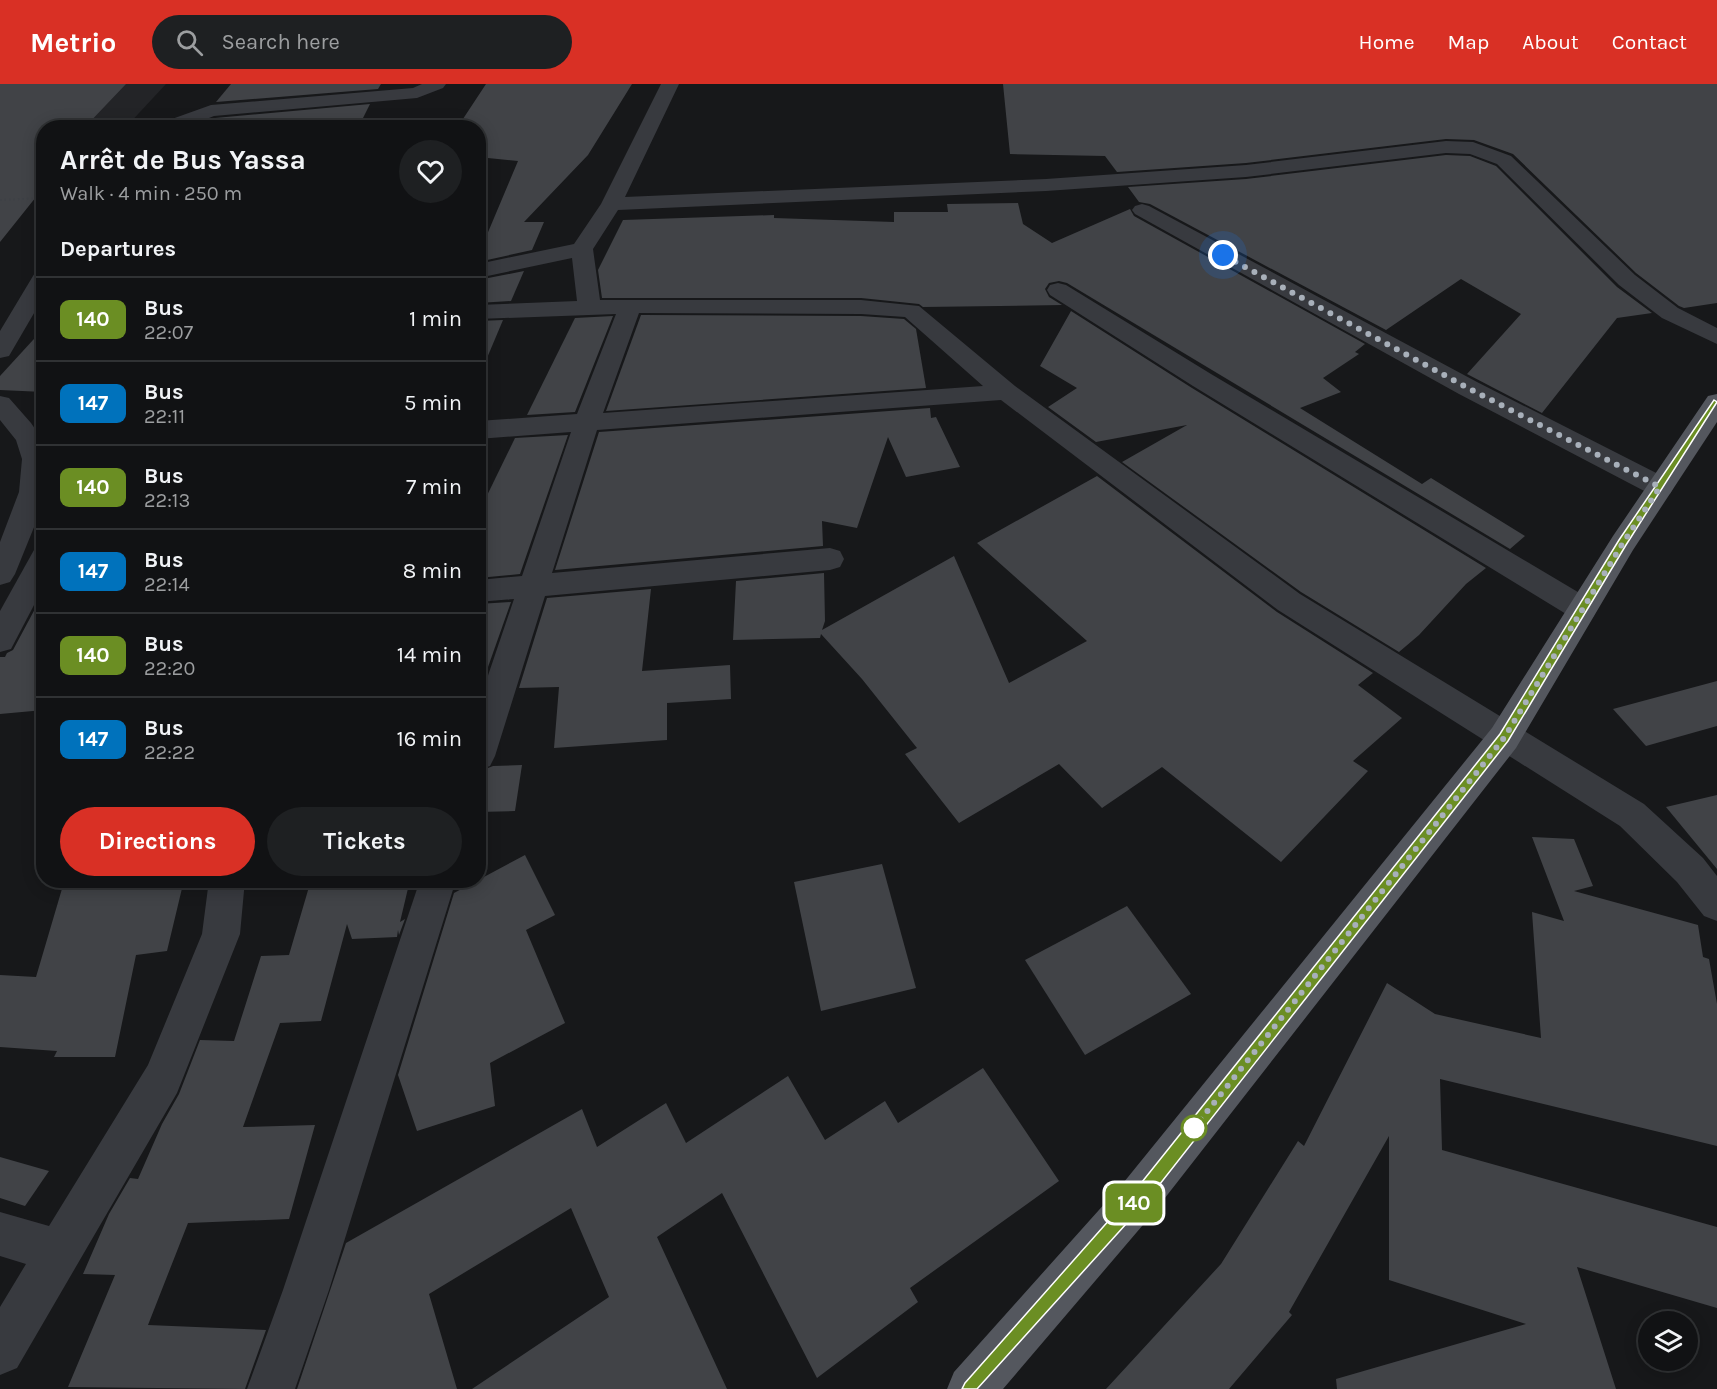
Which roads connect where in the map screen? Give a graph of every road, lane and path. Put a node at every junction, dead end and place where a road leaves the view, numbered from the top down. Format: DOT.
graph roads {
  1 [pos="437,84"];
  2 [pos="670,84"];
  3 [pos="187,120"];
  4 [pos="36,198"];
  5 [pos="0,200"];
  6 [pos="611,204"];
  7 [pos="1142,210"];
  8 [pos="582,249"];
  9 [pos="486,269"];
  10 [pos="36,290"];
  11 [pos="1058,290"];
  12 [pos="630,306"];
  13 [pos="589,308"];
  14 [pos="486,312"];
  15 [pos="1717,337"];
  16 [pos="0,351"];
  17 [pos="1006,392"];
  18 [pos="1717,402"];
  19 [pos="0,404"];
  20 [pos="587,422"];
  21 [pos="486,429"];
  22 [pos="36,458"];
  23 [pos="36,473"];
  24 [pos="1660,487"];
  25 [pos="830,559"];
  26 [pos="36,572"];
  27 [pos="0,573"];
  28 [pos="534,585"];
  29 [pos="486,590"];
  30 [pos="1582,609"];
  31 [pos="0,640"];
  32 [pos="486,732"];
  33 [pos="1504,738"];
  34 [pos="226,888"];
  35 [pos="435,888"];
  36 [pos="1717,904"];
  37 [pos="0,1234"];
  38 [pos="60,1252"];
  39 [pos="0,1351"];
  40 [pos="271,1389"];
  41 [pos="971,1389"];
  1 -- 3 [label="street"];
  2 -- 6 [label="street"];
  4 -- 5 [label="path"];
  6 -- 8 [label="street"];
  6 -- 15 [label="street"];
  7 -- 24 [label="street"];
  8 -- 9 [label="street"];
  8 -- 13 [label="street"];
  10 -- 16 [label="street"];
  11 -- 30 [label="street"];
  12 -- 13 [label="street"];
  12 -- 17 [label="street"];
  12 -- 20 [label="street"];
  13 -- 14 [label="street"];
  17 -- 20 [label="street"];
  17 -- 33 [label="street"];
  18 -- 24 [label="main road"];
  19 -- 22 [label="street"];
  20 -- 21 [label="street"];
  20 -- 28 [label="street"];
  23 -- 27 [label="street"];
  24 -- 30 [label="main road"];
  25 -- 28 [label="street"];
  26 -- 31 [label="street"];
  28 -- 29 [label="street"];
  28 -- 32 [label="street"];
  30 -- 33 [label="main road"];
  33 -- 36 [label="street"];
  33 -- 41 [label="main road"];
  34 -- 38 [label="street"];
  35 -- 40 [label="street"];
  37 -- 38 [label="street"];
  38 -- 39 [label="street"];
}
